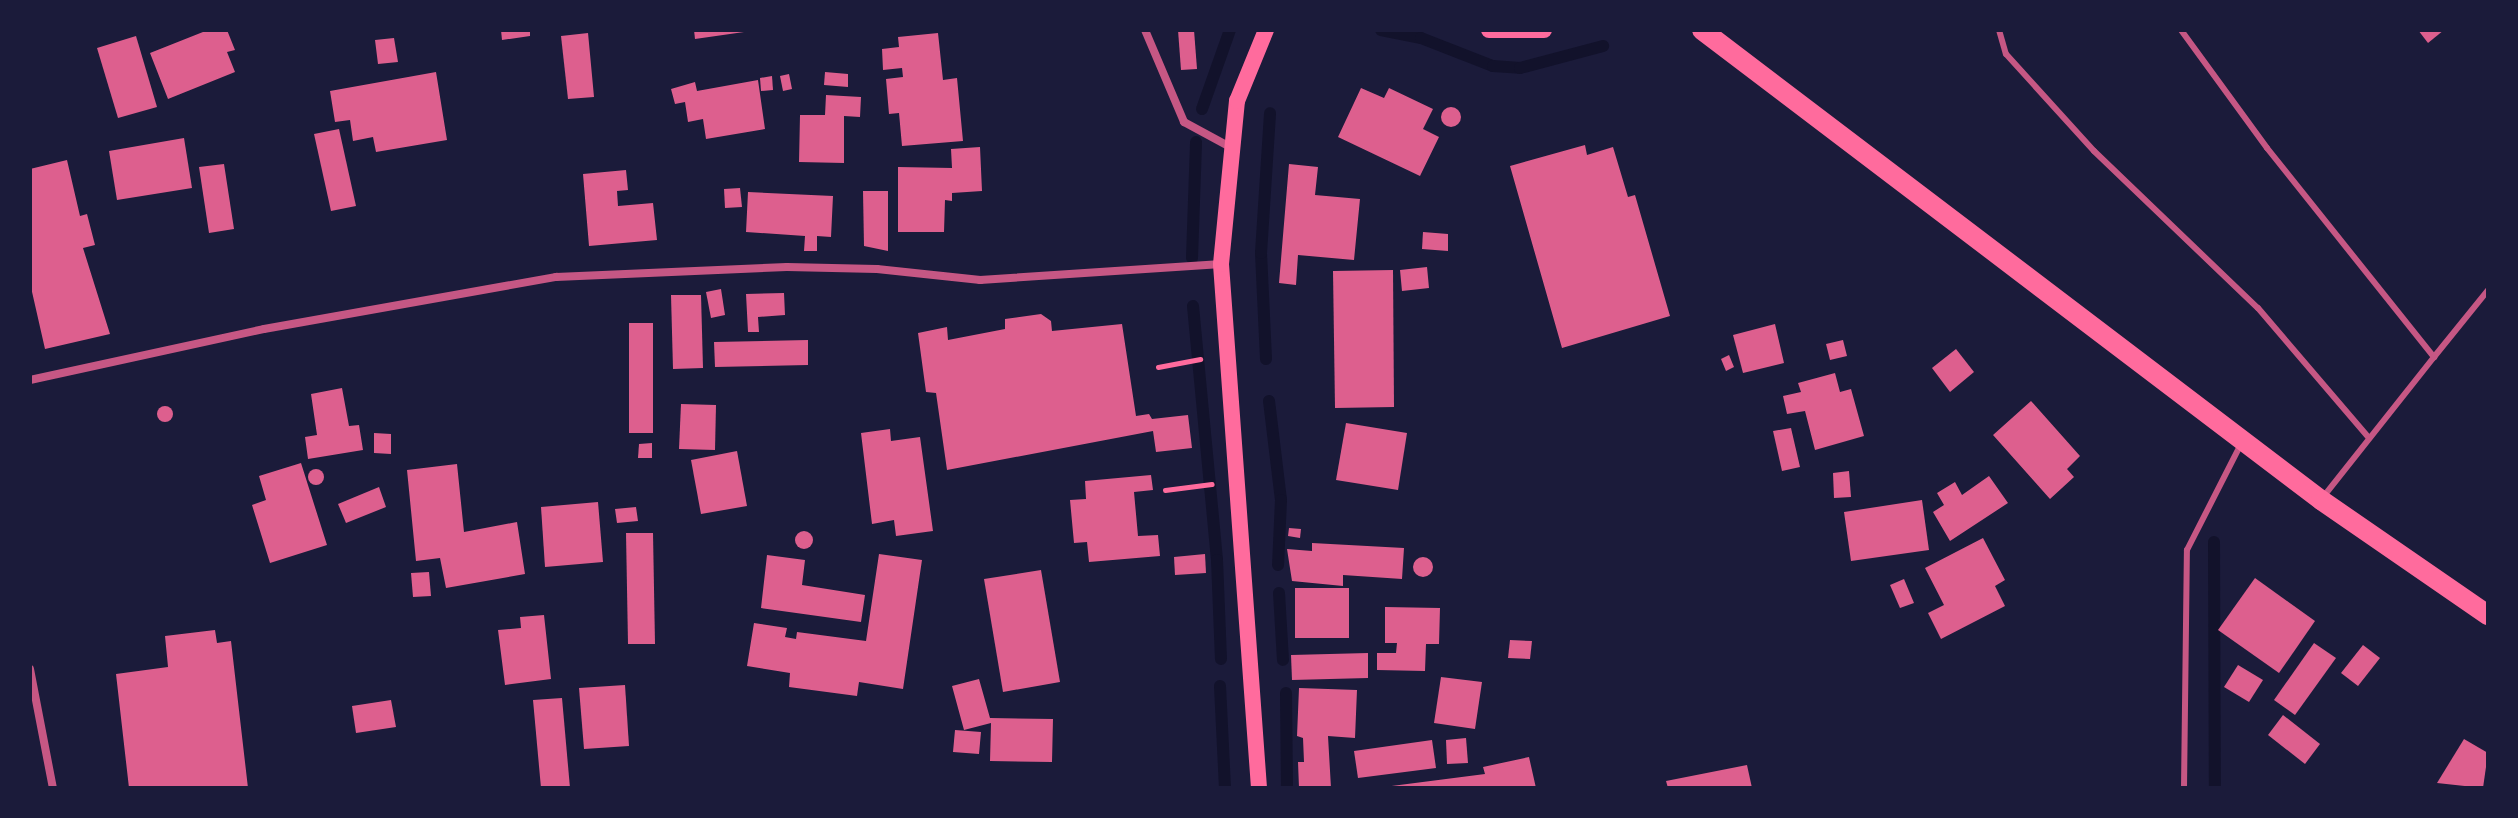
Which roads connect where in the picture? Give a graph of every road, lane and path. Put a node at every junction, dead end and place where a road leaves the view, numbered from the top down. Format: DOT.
graph roads {
  1 [pos="1145,30"];
  2 [pos="1266,30"];
  3 [pos="1489,30"];
  4 [pos="1544,30"];
  5 [pos="1702,30"];
  6 [pos="1999,30"];
  7 [pos="2181,30"];
  8 [pos="1230,147"];
  9 [pos="1221,264"];
  10 [pos="2488,290"];
  11 [pos="2434,357"];
  12 [pos="1193,360"];
  13 [pos="1158,367"];
  14 [pos="30,380"];
  15 [pos="2368,437"];
  16 [pos="2243,441"];
  17 [pos="1206,485"];
  18 [pos="1165,490"];
  19 [pos="2321,500"];
  20 [pos="2488,615"];
  21 [pos="30,669"];
  22 [pos="53,788"];
  23 [pos="1259,788"];
  24 [pos="2184,788"];
  1 -- 8 [label="street"];
  2 -- 8 [label="main road"];
  3 -- 4 [label="main road"];
  5 -- 16 [label="main road"];
  6 -- 15 [label="lane"];
  7 -- 11 [label="lane"];
  8 -- 9 [label="main road"];
  9 -- 14 [label="street"];
  9 -- 23 [label="main road"];
  10 -- 11 [label="lane"];
  11 -- 15 [label="lane"];
  12 -- 13 [label="path"];
  15 -- 19 [label="lane"];
  16 -- 19 [label="main road"];
  16 -- 24 [label="lane"];
  17 -- 18 [label="path"];
  19 -- 20 [label="main road"];
  21 -- 22 [label="street"];
}
